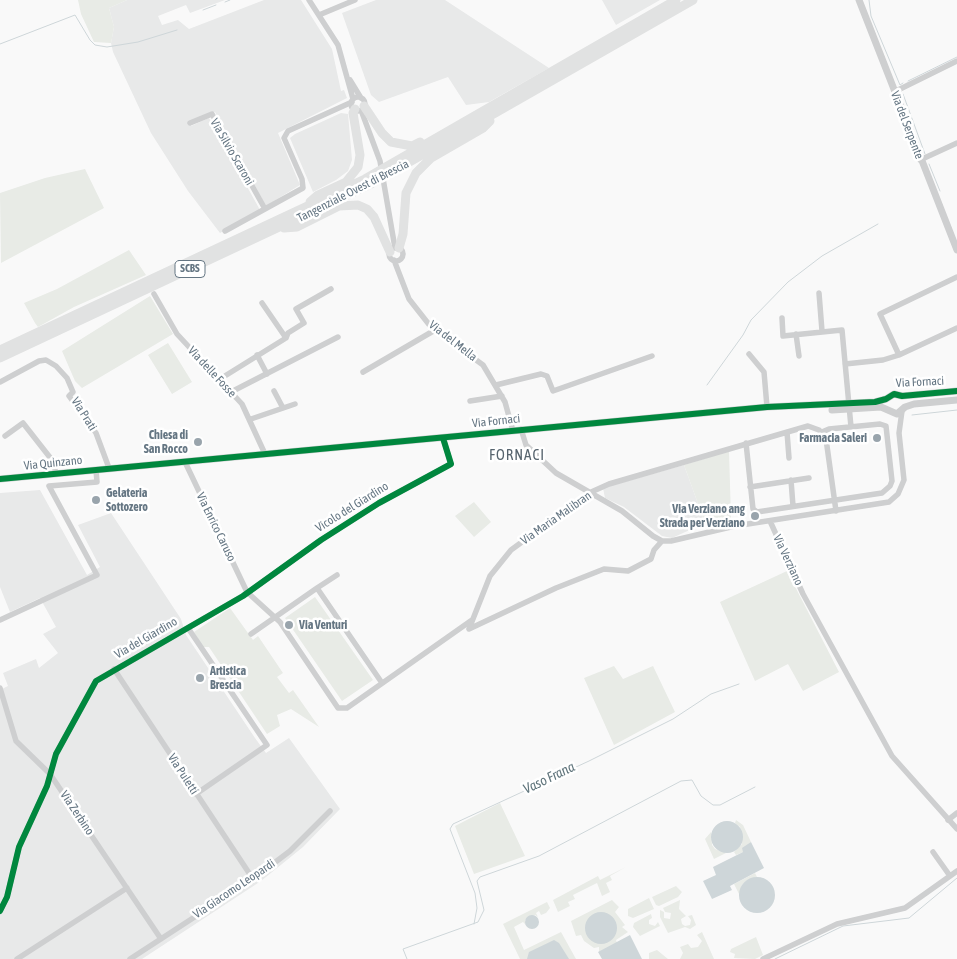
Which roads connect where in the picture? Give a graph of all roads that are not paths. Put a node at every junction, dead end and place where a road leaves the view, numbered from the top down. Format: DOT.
graph roads {
  1 [pos="309,0"];
  2 [pos="354,0"];
  3 [pos="676,0"];
  4 [pos="693,0"];
  5 [pos="859,0"];
  6 [pos="318,16"];
  7 [pos="957,62"];
  8 [pos="894,92"];
  9 [pos="357,104"];
  10 [pos="494,110"];
  11 [pos="190,123"];
  12 [pos="957,143"];
  13 [pos="920,160"];
  14 [pos="379,175"];
  15 [pos="304,208"];
  16 [pos="265,209"];
  17 [pos="278,228"];
  18 [pos="224,231"];
  19 [pos="957,250"];
  20 [pos="394,252"];
  21 [pos="401,258"];
  22 [pos="957,277"];
  23 [pos="402,280"];
  24 [pos="332,289"];
  25 [pos="819,293"];
  26 [pos="154,294"];
  27 [pos="262,303"];
  28 [pos="782,318"];
  29 [pos="957,328"];
  30 [pos="435,330"];
  31 [pos="822,331"];
  32 [pos="796,334"];
  33 [pos="338,337"];
  34 [pos="286,338"];
  35 [pos="0,349"];
  36 [pos="749,354"];
  37 [pos="257,355"];
  38 [pos="899,355"];
  39 [pos="652,356"];
  40 [pos="799,356"];
  41 [pos="0,358"];
  42 [pos="845,364"];
  43 [pos="363,372"];
  44 [pos="267,374"];
  45 [pos="220,380"];
  46 [pos="0,382"];
  47 [pos="496,385"];
  48 [pos="274,391"];
  49 [pos="957,391"];
  50 [pos="231,392"];
  51 [pos="502,396"];
  52 [pos="902,396"];
  53 [pos="886,399"];
  54 [pos="957,400"];
  55 [pos="470,401"];
  56 [pos="295,404"];
  57 [pos="767,407"];
  58 [pos="849,407"];
  59 [pos="283,408"];
  60 [pos="887,409"];
  61 [pos="903,409"];
  62 [pos="894,414"];
  63 [pos="250,419"];
  64 [pos="851,427"];
  65 [pos="517,430"];
  66 [pos="787,432"];
  67 [pos="822,432"];
  68 [pos="899,433"];
  69 [pos="5,436"];
  70 [pos="443,438"];
  71 [pos="746,443"];
  72 [pos="265,454"];
  73 [pos="789,458"];
  74 [pos="185,462"];
  75 [pos="902,465"];
  76 [pos="891,467"];
  77 [pos="109,468"];
  78 [pos="96,470"];
  79 [pos="56,473"];
  80 [pos="808,478"];
  81 [pos="0,479"];
  82 [pos="791,480"];
  83 [pos="750,487"];
  84 [pos="589,492"];
  85 [pos="834,500"];
  86 [pos="793,506"];
  87 [pos="836,511"];
  88 [pos="770,521"];
  89 [pos="662,541"];
  90 [pos="337,575"];
  91 [pos="317,588"];
  92 [pos="247,592"];
  93 [pos="275,616"];
  94 [pos="0,620"];
  95 [pos="472,620"];
  96 [pos="188,628"];
  97 [pos="250,634"];
  98 [pos="114,669"];
  99 [pos="382,683"];
  100 [pos="0,688"];
  101 [pos="50,774"];
  102 [pos="196,794"];
  103 [pos="330,811"];
  104 [pos="957,813"];
  105 [pos="948,820"];
  106 [pos="957,829"];
  107 [pos="933,852"];
  108 [pos="957,871"];
  109 [pos="950,876"];
  110 [pos="253,879"];
  111 [pos="127,888"];
  112 [pos="0,911"];
  113 [pos="161,939"];
  114 [pos="17,959"];
  115 [pos="130,959"];
  116 [pos="763,959"];
  1 -- 6 [label="street, Via del Mella"];
  2 -- 6 [label="street"];
  3 -- 10 [label="main road, Tangenziale Ovest di Brescia / SCBS"];
  4 -- 10 [label="main road, Tangenziale Ovest di Brescia / SCBS"];
  5 -- 8 [label="street, Via del Serpente"];
  6 -- 9 [label="street, Via del Mella"];
  7 -- 8 [label="street"];
  8 -- 13 [label="street, Via del Serpente"];
  9 -- 10 [label="main road"];
  9 -- 15 [label="main road"];
  9 -- 16 [label="street"];
  9 -- 20 [label="street, Via del Mella"];
  10 -- 14 [label="main road, Tangenziale Ovest di Brescia / SCBS"];
  10 -- 20 [label="main road"];
  11 -- 16 [label="street, Via Silvio Scaroni"];
  12 -- 13 [label="street"];
  13 -- 19 [label="street, Via del Serpente"];
  14 -- 15 [label="main road, Tangenziale Ovest di Brescia / SCBS"];
  14 -- 17 [label="main road, Tangenziale Ovest di Brescia / SCBS"];
  15 -- 35 [label="main road, Tangenziale Ovest di Brescia / SCBS"];
  16 -- 18 [label="street"];
  17 -- 20 [label="main road"];
  17 -- 41 [label="main road, Tangenziale Ovest di Brescia / SCBS"];
  20 -- 21 [label="street"];
  20 -- 21 [label="street, Via del Mella"];
  20 -- 23 [label="street, Via del Mella"];
  21 -- 23 [label="street, Via del Mella"];
  22 -- 38 [label="street"];
  23 -- 30 [label="street, Via del Mella"];
  24 -- 34 [label="street"];
  25 -- 31 [label="street"];
  26 -- 45 [label="street, Via delle Fosse"];
  27 -- 34 [label="street"];
  28 -- 32 [label="street"];
  29 -- 38 [label="street"];
  30 -- 43 [label="street"];
  30 -- 47 [label="street, Via del Mella"];
  31 -- 32 [label="street"];
  31 -- 42 [label="street"];
  32 -- 40 [label="street"];
  33 -- 44 [label="street"];
  34 -- 37 [label="street"];
  36 -- 57 [label="street"];
  37 -- 44 [label="street"];
  37 -- 45 [label="street"];
  38 -- 42 [label="street"];
  39 -- 47 [label="street"];
  42 -- 58 [label="street"];
  44 -- 50 [label="street"];
  45 -- 50 [label="street, Via delle Fosse"];
  46 -- 77 [label="street, Via Prati"];
  47 -- 51 [label="street, Via del Mella"];
  48 -- 59 [label="street"];
  49 -- 52 [label="street, Via Fornaci"];
  50 -- 63 [label="street, Via delle Fosse"];
  51 -- 55 [label="street"];
  51 -- 65 [label="street, Via del Mella"];
  52 -- 53 [label="street, Via Fornaci"];
  52 -- 61 [label="street, Via Fornaci"];
  53 -- 58 [label="street, Via Fornaci"];
  53 -- 60 [label="street, Via Fornaci"];
  54 -- 61 [label="street, Via Fornaci"];
  56 -- 59 [label="street"];
  57 -- 58 [label="street, Via Fornaci"];
  57 -- 65 [label="street, Via Fornaci"];
  58 -- 60 [label="street, Via Fornaci"];
  58 -- 64 [label="street"];
  59 -- 63 [label="street"];
  60 -- 62 [label="street"];
  61 -- 62 [label="street, Via Fornaci"];
  61 -- 68 [label="street"];
  62 -- 68 [label="street"];
  63 -- 72 [label="street, Via delle Fosse"];
  64 -- 67 [label="street, Via Maria Malibran"];
  64 -- 76 [label="street, Via Maria Malibran"];
  65 -- 70 [label="street, Via Fornaci"];
  65 -- 84 [label="street"];
  66 -- 67 [label="street, Via Maria Malibran"];
  66 -- 71 [label="street, Via Maria Malibran"];
  66 -- 73 [label="street"];
  67 -- 85 [label="street"];
  68 -- 75 [label="street"];
  69 -- 79 [label="street"];
  70 -- 72 [label="street, Via Fornaci"];
  70 -- 92 [label="street, Vicolo del Giardino"];
  71 -- 83 [label="street"];
  71 -- 84 [label="street, Via Maria Malibran"];
  72 -- 74 [label="street, Via Fornaci"];
  74 -- 77 [label="street, Via Fornaci"];
  74 -- 92 [label="street, Via Enrico Caruso"];
  75 -- 76 [label="street"];
  75 -- 87 [label="street"];
  76 -- 85 [label="street"];
  77 -- 78 [label="street, Via Quinzano"];
  78 -- 79 [label="street, Via Quinzano"];
  78 -- 94 [label="street"];
  79 -- 81 [label="street, Via Quinzano"];
  80 -- 82 [label="street"];
  82 -- 83 [label="street"];
  82 -- 86 [label="street"];
  83 -- 86 [label="street"];
  84 -- 89 [label="street"];
  84 -- 95 [label="street, Via Maria Malibran"];
  85 -- 86 [label="street"];
  85 -- 87 [label="street"];
  87 -- 88 [label="street"];
  88 -- 89 [label="street, Via Verziano"];
  88 -- 105 [label="street, Via Verziano"];
  89 -- 95 [label="street, Via Maria Malibran"];
  90 -- 91 [label="street"];
  91 -- 93 [label="street"];
  91 -- 99 [label="street"];
  92 -- 93 [label="street"];
  92 -- 96 [label="street, Via del Giardino"];
  93 -- 97 [label="street"];
  93 -- 99 [label="street"];
  95 -- 99 [label="street"];
  96 -- 98 [label="street, Via del Giardino"];
  96 -- 102 [label="street"];
  98 -- 101 [label="street, Via del Giardino"];
  98 -- 102 [label="street, Via Puletti"];
  100 -- 101 [label="street, Via Zerbino"];
  101 -- 111 [label="street, Via Zerbino"];
  101 -- 112 [label="street, Via del Giardino"];
  102 -- 110 [label="street, Via Puletti"];
  103 -- 110 [label="street, Via Giacomo Leopardi"];
  104 -- 105 [label="street"];
  105 -- 106 [label="street, Via Verziano"];
  107 -- 109 [label="street"];
  108 -- 109 [label="street"];
  109 -- 116 [label="street"];
  110 -- 113 [label="street, Via Giacomo Leopardi"];
  111 -- 113 [label="street, Via Zerbino"];
  111 -- 114 [label="street"];
  113 -- 115 [label="street, Via Giacomo Leopardi"];
}
